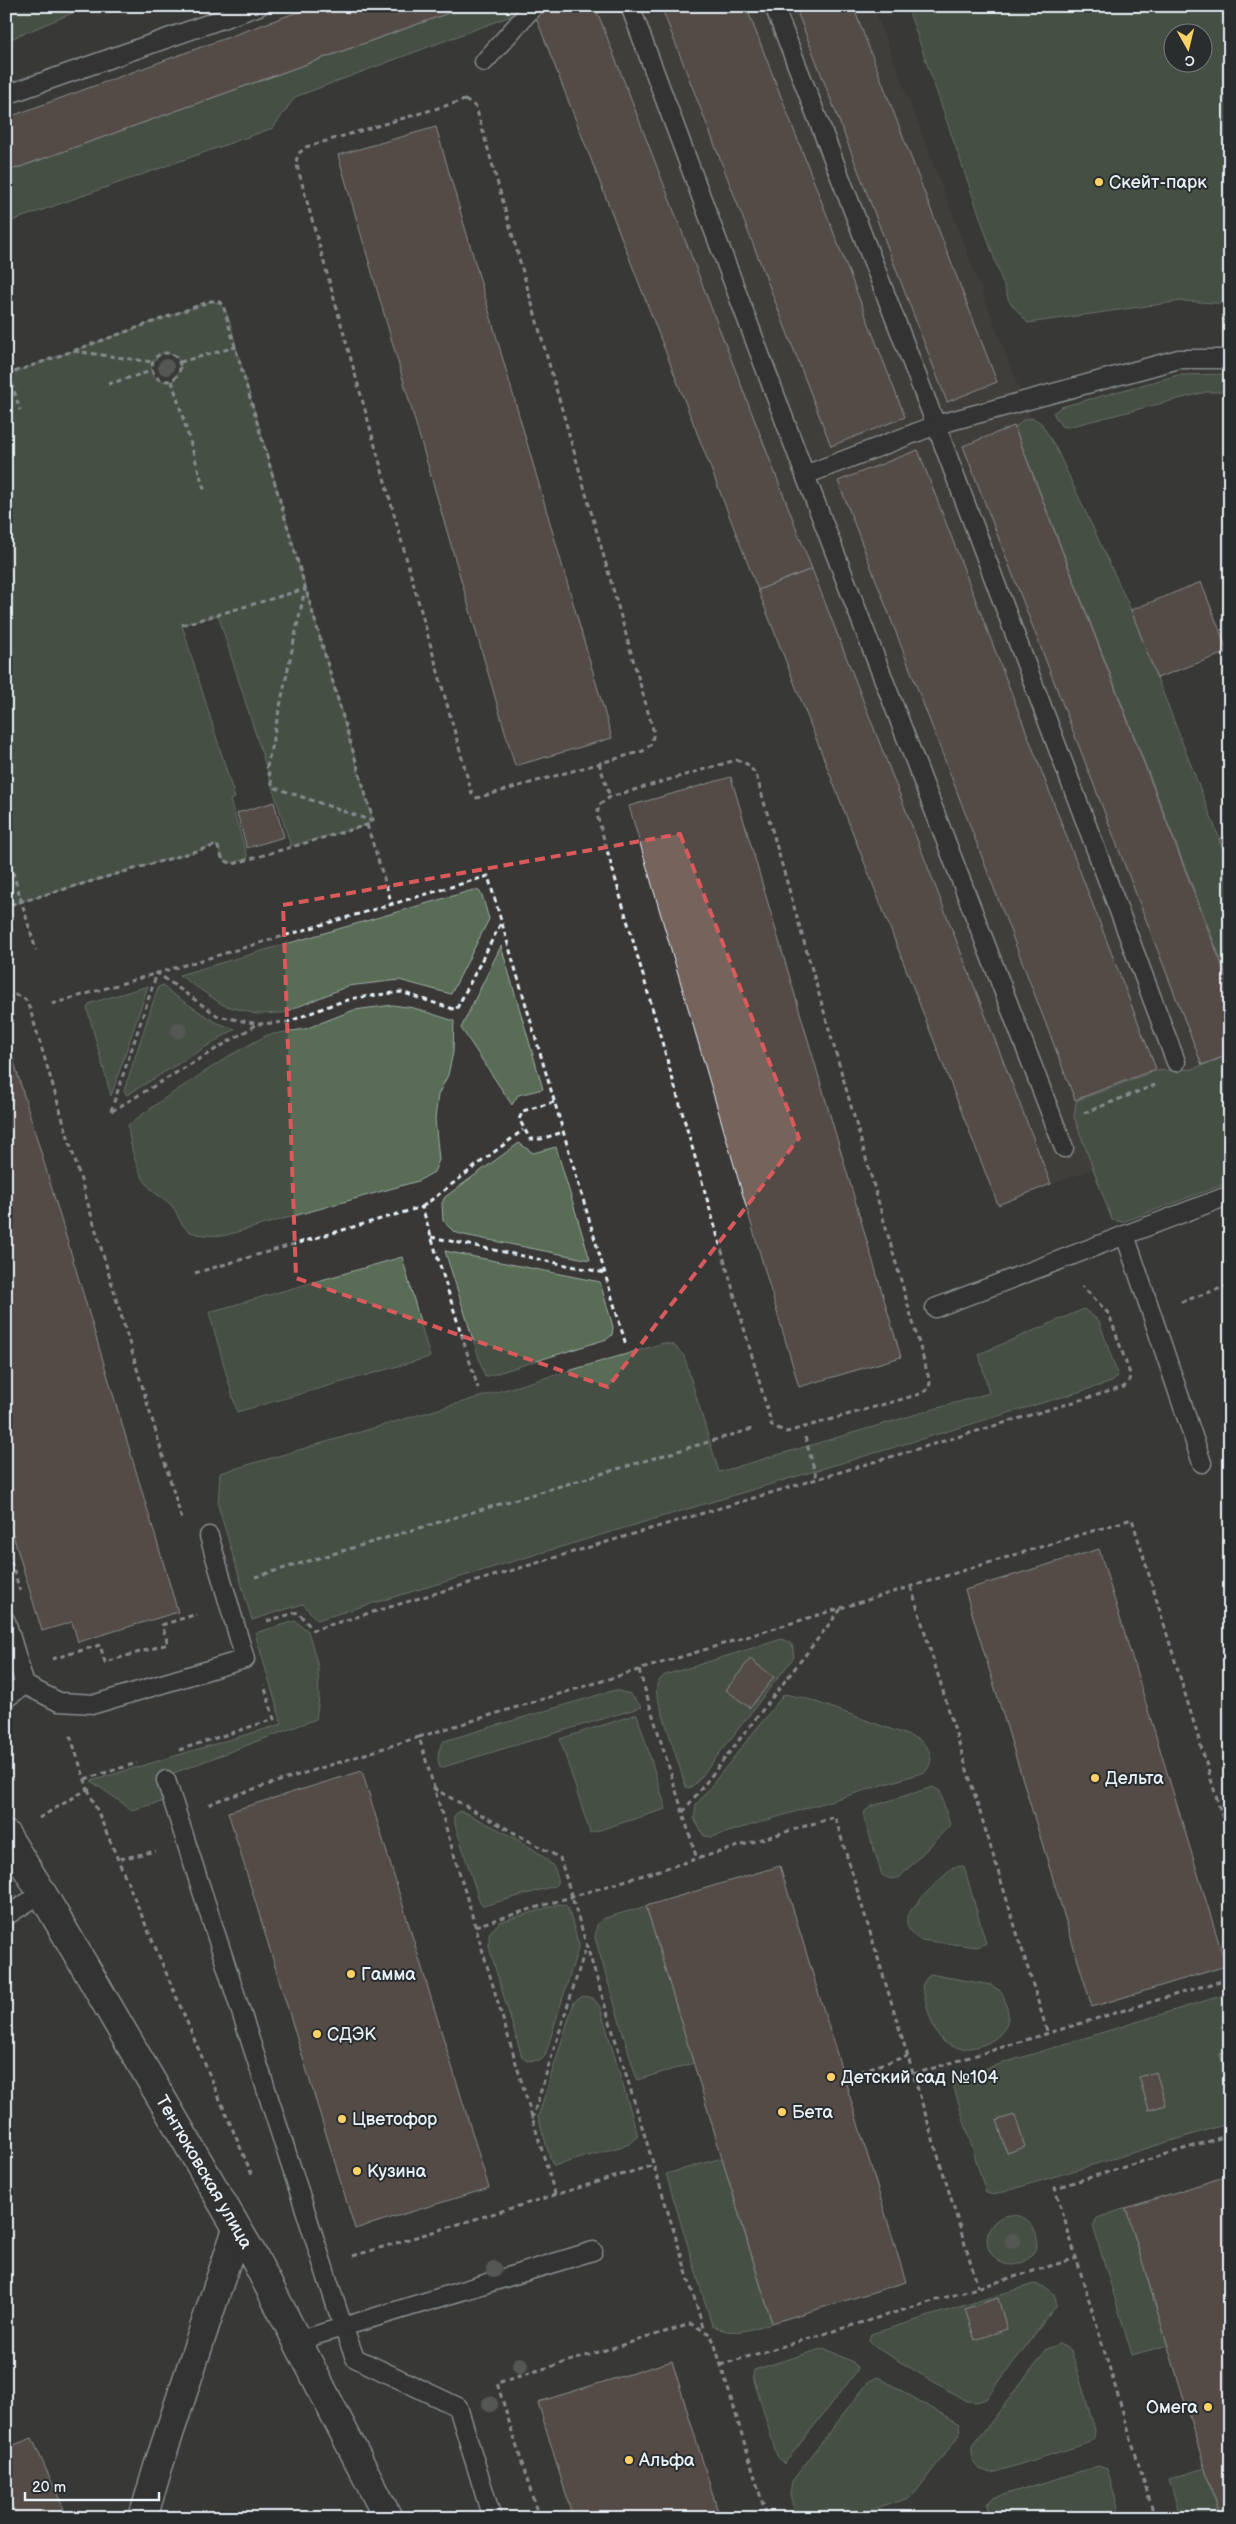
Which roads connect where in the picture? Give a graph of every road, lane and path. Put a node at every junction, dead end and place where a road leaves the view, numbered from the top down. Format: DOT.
graph roads {
  1 [pos="258,6"];
  2 [pos="534,6"];
  3 [pos="630,6"];
  4 [pos="774,6"];
  5 [pos="484,62"];
  6 [pos="6,95"];
  7 [pos="236,347"];
  8 [pos="72,350"];
  9 [pos="1230,359"];
  10 [pos="152,362"];
  11 [pos="180,362"];
  12 [pos="152,371"];
  13 [pos="8,374"];
  14 [pos="172,381"];
  15 [pos="108,384"];
  16 [pos="20,410"];
  17 [pos="936,425"];
  18 [pos="805,475"];
  19 [pos="205,492"];
  20 [pos="305,589"];
  21 [pos="182,625"];
  22 [pos="599,763"];
  23 [pos="610,797"];
  24 [pos="372,822"];
  25 [pos="367,825"];
  26 [pos="10,863"];
  27 [pos="22,902"];
  28 [pos="392,904"];
  29 [pos="6,906"];
  30 [pos="502,921"];
  31 [pos="36,950"];
  32 [pos="157,973"];
  33 [pos="6,998"];
  34 [pos="52,1004"];
  35 [pos="258,1024"];
  36 [pos="1176,1062"];
  37 [pos="554,1102"];
  38 [pos="1055,1125"];
  39 [pos="523,1130"];
  40 [pos="563,1132"];
  41 [pos="1064,1148"];
  42 [pos="1230,1196"];
  43 [pos="422,1207"];
  44 [pos="1125,1236"];
  45 [pos="431,1237"];
  46 [pos="195,1273"];
  47 [pos="605,1273"];
  48 [pos="1078,1282"];
  49 [pos="935,1308"];
  50 [pos="626,1345"];
  51 [pos="478,1388"];
  52 [pos="755,1428"];
  53 [pos="805,1438"];
  54 [pos="1202,1463"];
  55 [pos="817,1479"];
  56 [pos="182,1522"];
  57 [pos="209,1536"];
  58 [pos="6,1544"];
  59 [pos="253,1578"];
  60 [pos="911,1587"];
  61 [pos="22,1598"];
  62 [pos="841,1609"];
  63 [pos="199,1614"];
  64 [pos="6,1621"];
  65 [pos="264,1622"];
  66 [pos="49,1660"];
  67 [pos="640,1670"];
  68 [pos="25,1685"];
  69 [pos="6,1698"];
  70 [pos="59,1702"];
  71 [pos="418,1738"];
  72 [pos="166,1780"];
  73 [pos="434,1788"];
  74 [pos="88,1789"];
  75 [pos="206,1811"];
  76 [pos="683,1812"];
  77 [pos="38,1818"];
  78 [pos="6,1836"];
  79 [pos="1230,1842"];
  80 [pos="697,1859"];
  81 [pos="42,1892"];
  82 [pos="572,1897"];
  83 [pos="6,1916"];
  84 [pos="475,1926"];
  85 [pos="587,1944"];
  86 [pos="1230,1978"];
  87 [pos="1048,2034"];
  88 [pos="908,2056"];
  89 [pos="914,2074"];
  90 [pos="844,2076"];
  91 [pos="532,2120"];
  92 [pos="1230,2135"];
  93 [pos="654,2165"];
  94 [pos="254,2179"];
  95 [pos="555,2194"];
  96 [pos="237,2229"];
  97 [pos="593,2251"];
  98 [pos="351,2256"];
  99 [pos="1077,2258"];
  100 [pos="978,2287"];
  101 [pos="343,2327"];
  102 [pos="704,2330"];
  103 [pos="297,2341"];
  104 [pos="720,2365"];
  105 [pos="143,2518"];
  106 [pos="388,2518"];
  107 [pos="492,2518"];
  108 [pos="539,2518"];
  109 [pos="767,2518"];
  110 [pos="1155,2518"];
  1 -- 6 [label="lane"];
  2 -- 5 [label="lane"];
  3 -- 18 [label="lane"];
  4 -- 17 [label="lane"];
  7 -- 8 [label="path"];
  7 -- 11 [label="path"];
  7 -- 20 [label="path"];
  8 -- 10 [label="path"];
  8 -- 13 [label="path"];
  9 -- 17 [label="lane"];
  10 -- 11 [label="path"];
  10 -- 12 [label="path"];
  11 -- 14 [label="path"];
  12 -- 14 [label="path"];
  12 -- 15 [label="path"];
  13 -- 16 [label="path"];
  14 -- 19 [label="path"];
  17 -- 18 [label="lane"];
  17 -- 36 [label="lane"];
  18 -- 38 [label="lane"];
  20 -- 21 [label="path"];
  20 -- 24 [label="path"];
  20 -- 24 [label="path"];
  22 -- 22 [label="path"];
  22 -- 23 [label="path"];
  23 -- 23 [label="path"];
  24 -- 25 [label="path"];
  25 -- 27 [label="path"];
  25 -- 28 [label="path"];
  26 -- 27 [label="path"];
  27 -- 29 [label="path"];
  27 -- 31 [label="path"];
  28 -- 30 [label="path"];
  28 -- 32 [label="path"];
  30 -- 35 [label="path"];
  30 -- 37 [label="path"];
  32 -- 34 [label="path"];
  32 -- 35 [label="path"];
  32 -- 35 [label="path"];
  33 -- 56 [label="path"];
  36 -- 38 [label="path"];
  37 -- 39 [label="path"];
  37 -- 40 [label="path"];
  38 -- 41 [label="lane"];
  39 -- 40 [label="path"];
  39 -- 43 [label="path"];
  40 -- 47 [label="path"];
  42 -- 44 [label="lane"];
  43 -- 45 [label="path"];
  43 -- 46 [label="path"];
  44 -- 49 [label="lane"];
  44 -- 54 [label="lane"];
  45 -- 47 [label="path"];
  45 -- 51 [label="path"];
  47 -- 50 [label="path"];
  48 -- 55 [label="path"];
  52 -- 59 [label="path"];
  53 -- 55 [label="path"];
  55 -- 65 [label="path"];
  57 -- 70 [label="lane"];
  58 -- 61 [label="path"];
  60 -- 62 [label="path"];
  60 -- 79 [label="path"];
  60 -- 87 [label="path"];
  62 -- 67 [label="path"];
  62 -- 76 [label="path"];
  63 -- 66 [label="path"];
  64 -- 68 [label="lane"];
  67 -- 71 [label="path"];
  67 -- 76 [label="path"];
  68 -- 69 [label="lane"];
  68 -- 70 [label="lane"];
  70 -- 74 [label="path"];
  71 -- 73 [label="path"];
  71 -- 75 [label="path"];
  72 -- 101 [label="lane"];
  73 -- 82 [label="path"];
  73 -- 84 [label="path"];
  74 -- 77 [label="path"];
  74 -- 94 [label="path"];
  76 -- 80 [label="path"];
  78 -- 81 [label="street, Тентюковская улица"];
  80 -- 82 [label="path"];
  80 -- 88 [label="path"];
  81 -- 83 [label="lane"];
  81 -- 96 [label="street, Тентюковская улица"];
  82 -- 84 [label="path"];
  82 -- 85 [label="path"];
  84 -- 91 [label="path"];
  85 -- 91 [label="path"];
  85 -- 93 [label="path"];
  86 -- 87 [label="path"];
  87 -- 89 [label="path"];
  88 -- 89 [label="path"];
  88 -- 90 [label="path"];
  89 -- 100 [label="path"];
  91 -- 95 [label="path"];
  92 -- 99 [label="path"];
  93 -- 95 [label="path"];
  93 -- 102 [label="path"];
  95 -- 98 [label="path"];
  96 -- 103 [label="street, Тентюковская улица"];
  96 -- 105 [label="street"];
  97 -- 101 [label="lane"];
  99 -- 100 [label="path"];
  99 -- 110 [label="path"];
  100 -- 104 [label="path"];
  101 -- 103 [label="lane"];
  101 -- 107 [label="lane"];
  102 -- 104 [label="path"];
  102 -- 108 [label="path"];
  103 -- 106 [label="street, Тентюковская улица"];
  104 -- 109 [label="path"];
}
